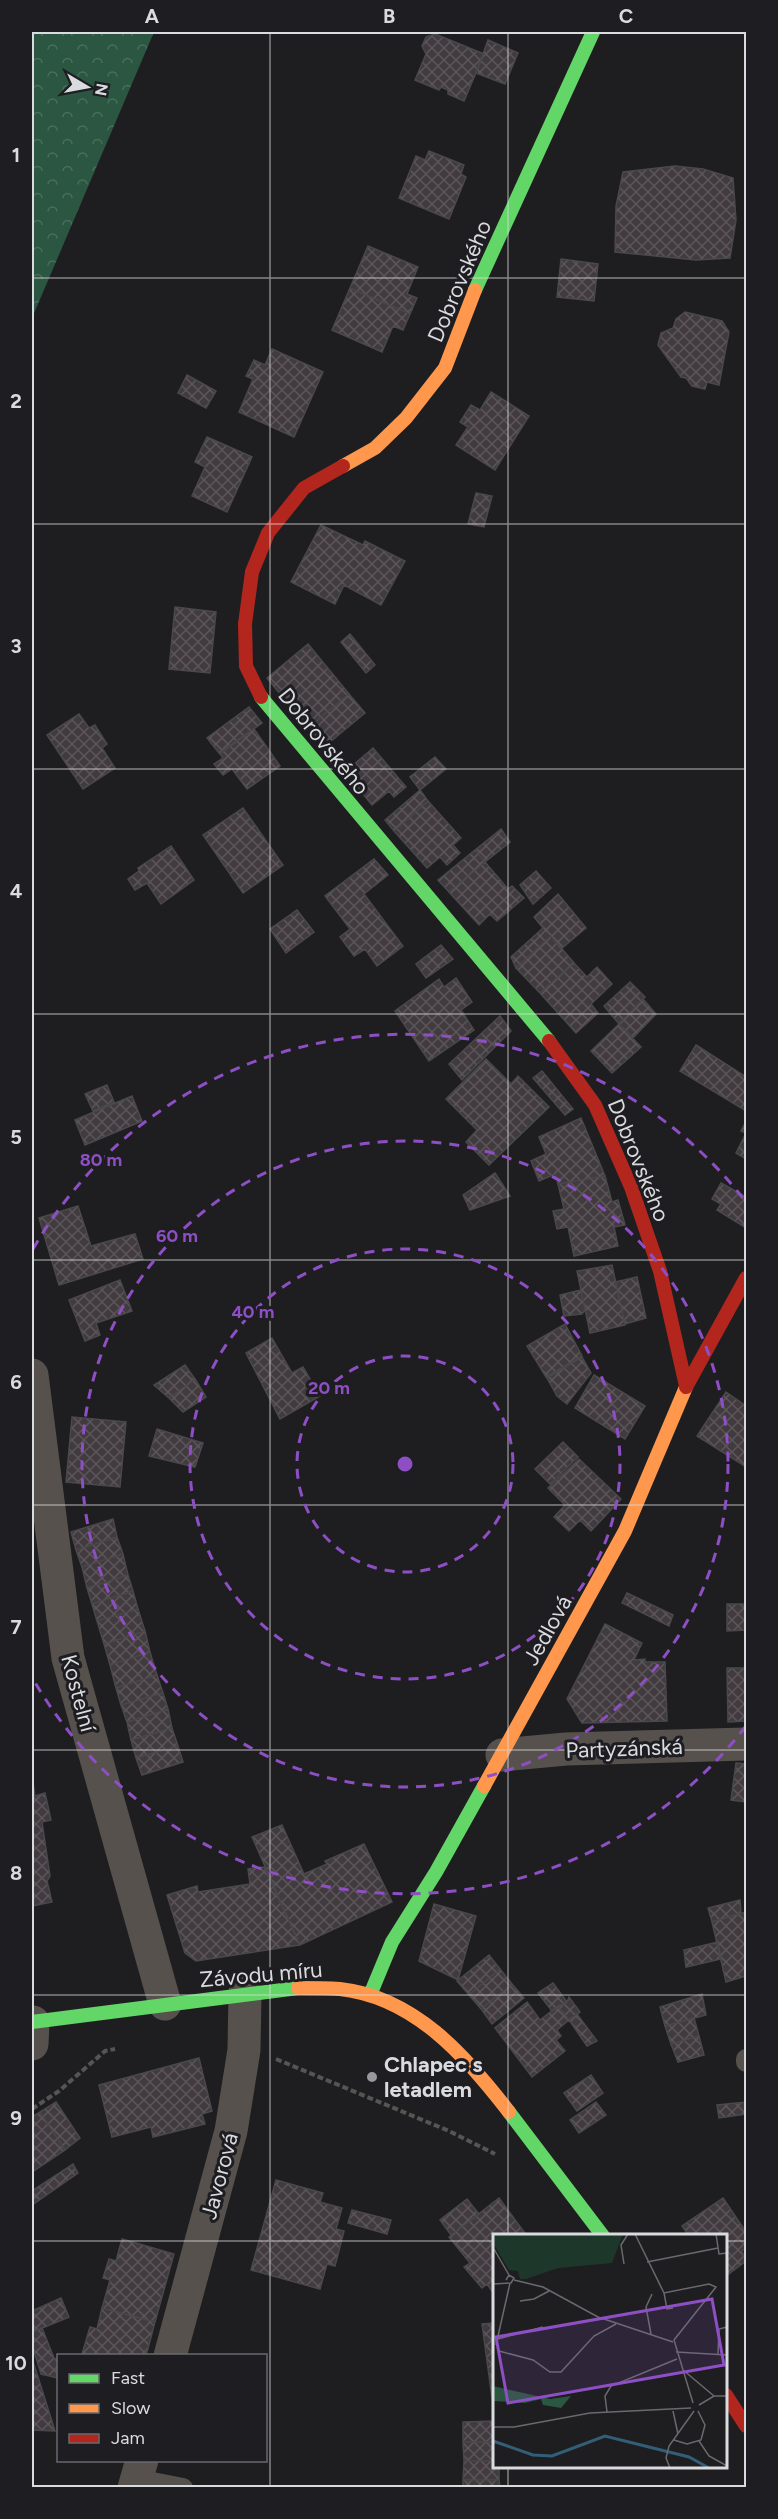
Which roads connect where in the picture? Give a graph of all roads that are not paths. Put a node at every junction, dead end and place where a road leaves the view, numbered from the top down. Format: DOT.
graph roads {
  1 [pos="593,32"];
  2 [pos="747,1278"];
  3 [pos="32,1375"];
  4 [pos="686,1386"];
  5 [pos="747,1744"];
  6 [pos="502,1755"];
  7 [pos="245,1993"];
  8 [pos="370,1995"];
  9 [pos="165,2004"];
  10 [pos="32,2029"];
  11 [pos="602,2234"];
  12 [pos="170,2354"];
  13 [pos="727,2396"];
  14 [pos="747,2426"];
  15 [pos="138,2476"];
  16 [pos="183,2487"];
  1 -- 4 [label="street, Dobrovského"];
  2 -- 4 [label="street, Jedlová"];
  3 -- 9 [label="street, Kostelní"];
  4 -- 6 [label="street, Jedlová"];
  5 -- 6 [label="street, Partyzánská"];
  6 -- 8 [label="street, Jedlová"];
  7 -- 8 [label="street, Závodu míru"];
  7 -- 9 [label="street, Závodu míru"];
  7 -- 12 [label="street, Javorová"];
  8 -- 11 [label="street, Závodu míru"];
  9 -- 10 [label="street, Závodu míru"];
  13 -- 14 [label="street"];
  15 -- 16 [label="lane"];
}
